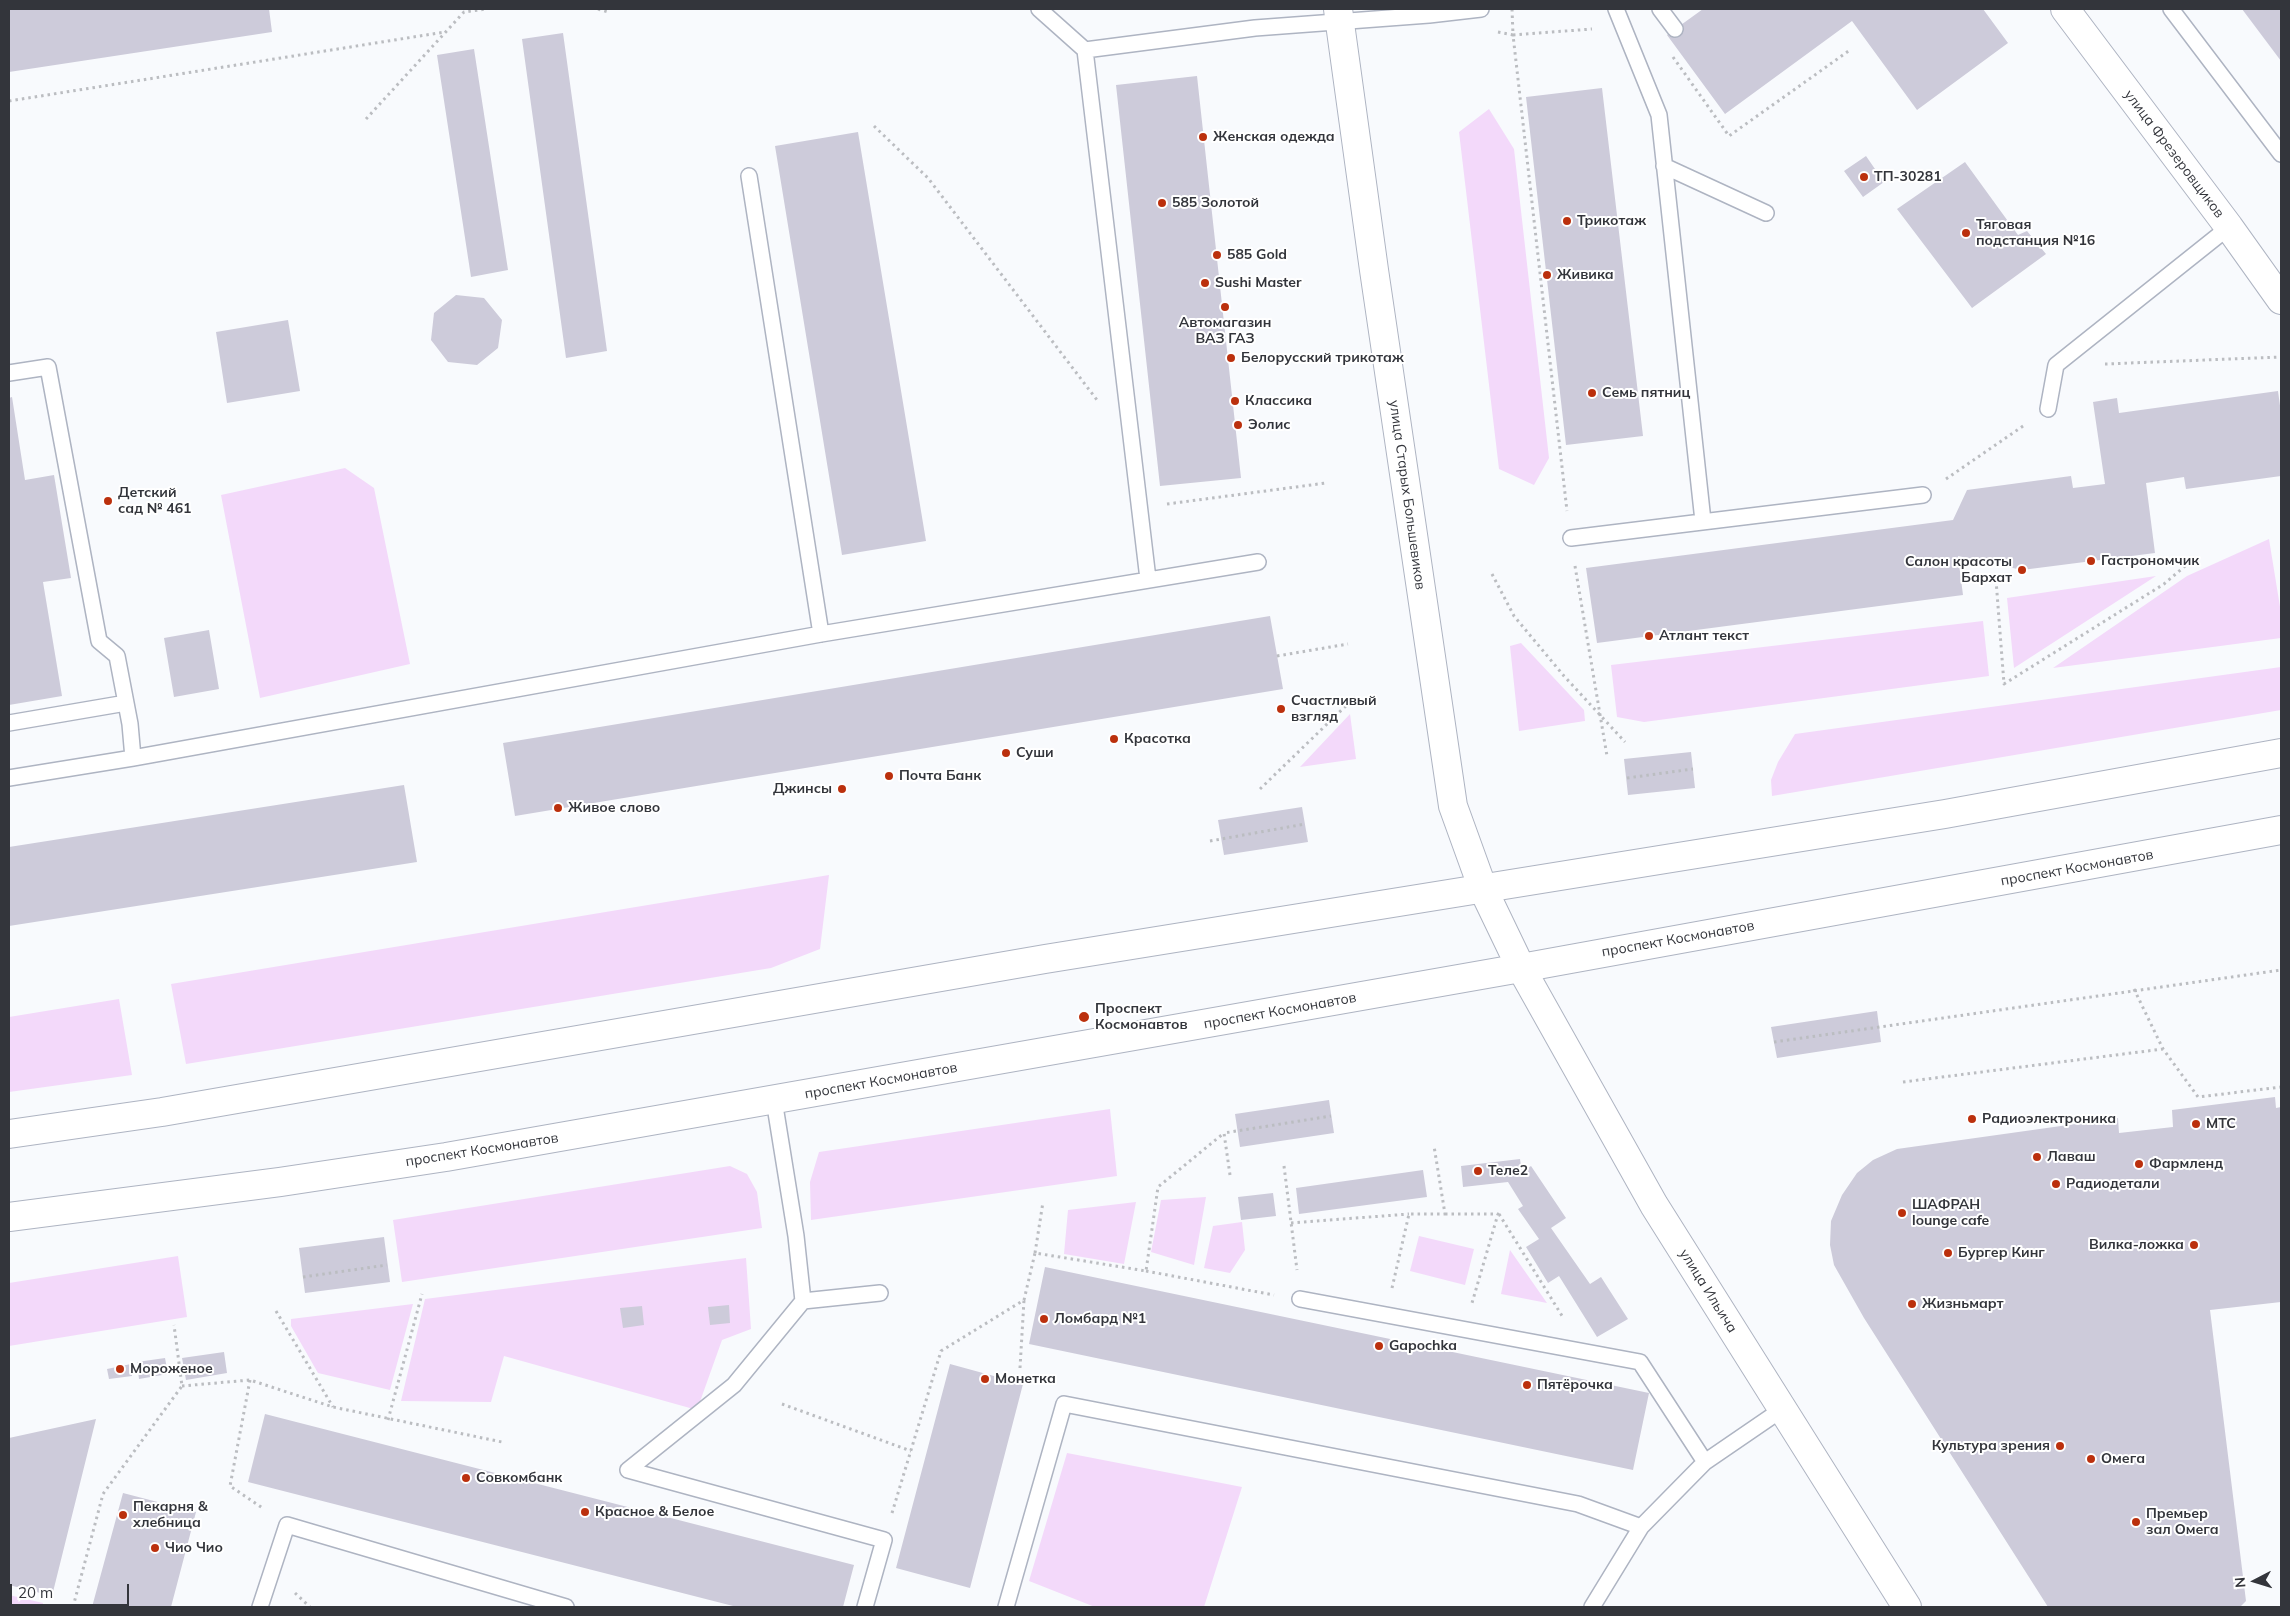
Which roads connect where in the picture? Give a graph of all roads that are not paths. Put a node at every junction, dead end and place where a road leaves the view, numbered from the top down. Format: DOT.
graph roads {
  1 [pos="1039,9"];
  2 [pos="1480,9"];
  3 [pos="1616,9"];
  4 [pos="1660,9"];
  5 [pos="2065,9"];
  6 [pos="2171,9"];
  7 [pos="1339,16"];
  8 [pos="1675,29"];
  9 [pos="1085,50"];
  10 [pos="2281,154"];
  11 [pos="1664,166"];
  12 [pos="749,176"];
  13 [pos="1766,213"];
  14 [pos="2230,227"];
  15 [pos="2281,300"];
  16 [pos="9,373"];
  17 [pos="2048,409"];
  18 [pos="1923,494"];
  19 [pos="1703,521"];
  20 [pos="1570,538"];
  21 [pos="1258,562"];
  22 [pos="1148,579"];
  23 [pos="821,634"];
  24 [pos="126,703"];
  25 [pos="9,723"];
  26 [pos="2281,753"];
  27 [pos="133,758"];
  28 [pos="9,778"];
  29 [pos="2281,830"];
  30 [pos="1482,889"];
  31 [pos="1521,968"];
  32 [pos="774,1100"];
  33 [pos="9,1134"];
  34 [pos="9,1217"];
  35 [pos="880,1293"];
  36 [pos="803,1300"];
  37 [pos="1300,1300"];
  38 [pos="1781,1410"];
  39 [pos="1704,1462"];
  40 [pos="1641,1527"];
  41 [pos="1602,1591"];
  42 [pos="260,1607"];
  43 [pos="566,1607"];
  44 [pos="865,1607"];
  45 [pos="1006,1607"];
  46 [pos="1592,1607"];
  47 [pos="1607,1607"];
  48 [pos="1907,1607"];
  1 -- 9 [label="lane"];
  2 -- 7 [label="lane"];
  3 -- 11 [label="lane"];
  4 -- 8 [label="lane"];
  5 -- 14 [label="main road, улица Фрезеровщиков"];
  6 -- 10 [label="lane"];
  7 -- 9 [label="lane"];
  7 -- 30 [label="main road, улица Старых Большевиков"];
  9 -- 22 [label="lane"];
  11 -- 13 [label="lane"];
  11 -- 19 [label="lane"];
  12 -- 23 [label="lane"];
  14 -- 15 [label="main road, улица Фрезеровщиков"];
  14 -- 17 [label="lane"];
  16 -- 24 [label="lane"];
  18 -- 19 [label="lane"];
  19 -- 20 [label="lane"];
  21 -- 22 [label="lane"];
  22 -- 23 [label="lane"];
  23 -- 27 [label="lane"];
  24 -- 25 [label="lane"];
  24 -- 27 [label="lane"];
  26 -- 30 [label="main road"];
  27 -- 28 [label="lane"];
  29 -- 31 [label="main road, проспект Космонавтов"];
  30 -- 31 [label="main road, улица Старых Большевиков"];
  30 -- 33 [label="main road"];
  31 -- 32 [label="main road, проспект Космонавтов"];
  31 -- 38 [label="main road, улица Ильича"];
  32 -- 34 [label="main road, проспект Космонавтов"];
  32 -- 36 [label="lane"];
  35 -- 36 [label="lane"];
  36 -- 44 [label="lane"];
  37 -- 39 [label="lane"];
  38 -- 39 [label="lane"];
  38 -- 48 [label="main road, улица Ильича"];
  39 -- 40 [label="lane"];
  40 -- 41 [label="lane"];
  40 -- 45 [label="lane"];
  41 -- 46 [label="lane"];
  41 -- 47 [label="lane"];
  42 -- 43 [label="lane"];
}
